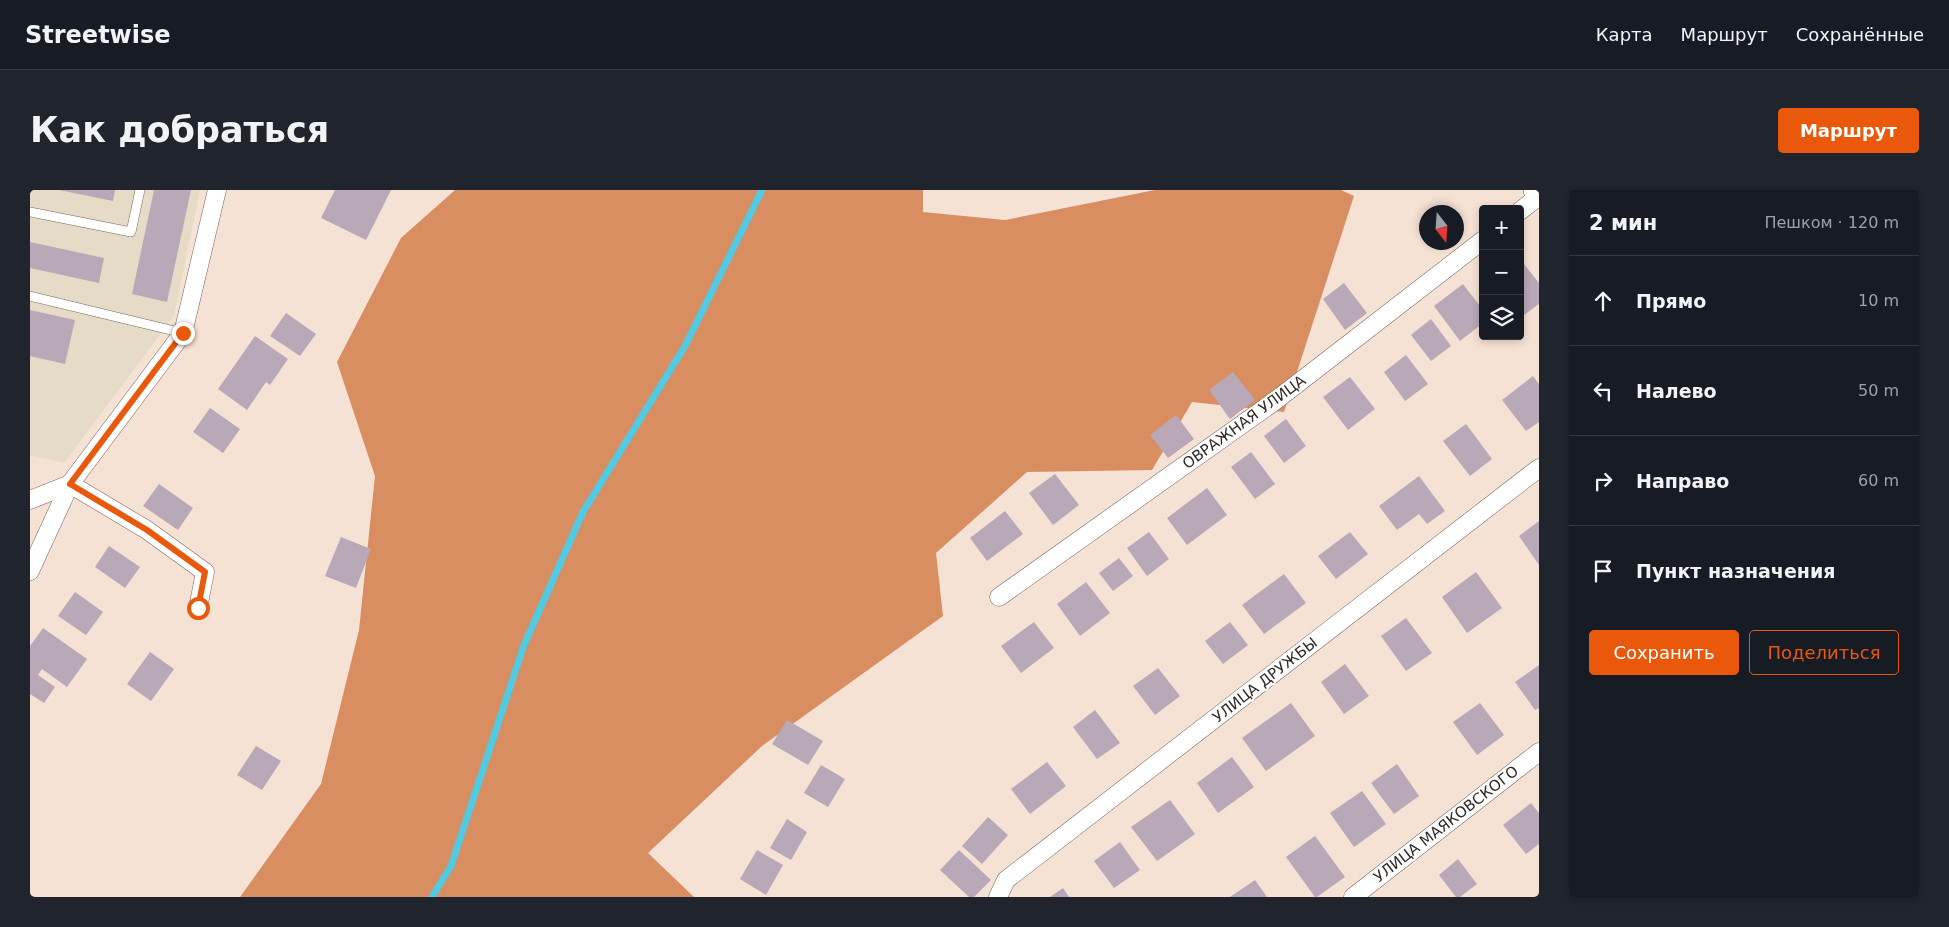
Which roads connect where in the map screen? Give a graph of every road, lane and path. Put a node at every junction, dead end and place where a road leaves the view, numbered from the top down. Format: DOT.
graph roads {
  1 [pos="140,190"];
  2 [pos="217,190"];
  3 [pos="1536,190"];
  4 [pos="1539,194"];
  5 [pos="1524,207"];
  6 [pos="30,212"];
  7 [pos="1479,243"];
  8 [pos="30,296"];
  9 [pos="183,333"];
  10 [pos="1539,468"];
  11 [pos="70,484"];
  12 [pos="30,500"];
  13 [pos="30,571"];
  14 [pos="999,597"];
  15 [pos="198,608"];
  16 [pos="1539,752"];
  17 [pos="998,897"];
  18 [pos="1353,897"];
  1 -- 6 [label="lane"];
  2 -- 9 [label="street"];
  3 -- 4 [label="main road"];
  4 -- 5 [label="street"];
  7 -- 14 [label="street, ОВРАЖНАЯ УЛИЦА"];
  8 -- 9 [label="lane"];
  9 -- 11 [label="street"];
  10 -- 17 [label="street, УЛИЦА ДРУЖБЫ"];
  11 -- 12 [label="street"];
  11 -- 13 [label="street"];
  11 -- 15 [label="street"];
  16 -- 18 [label="street, УЛИЦА МАЯКОВСКОГО"];
}
